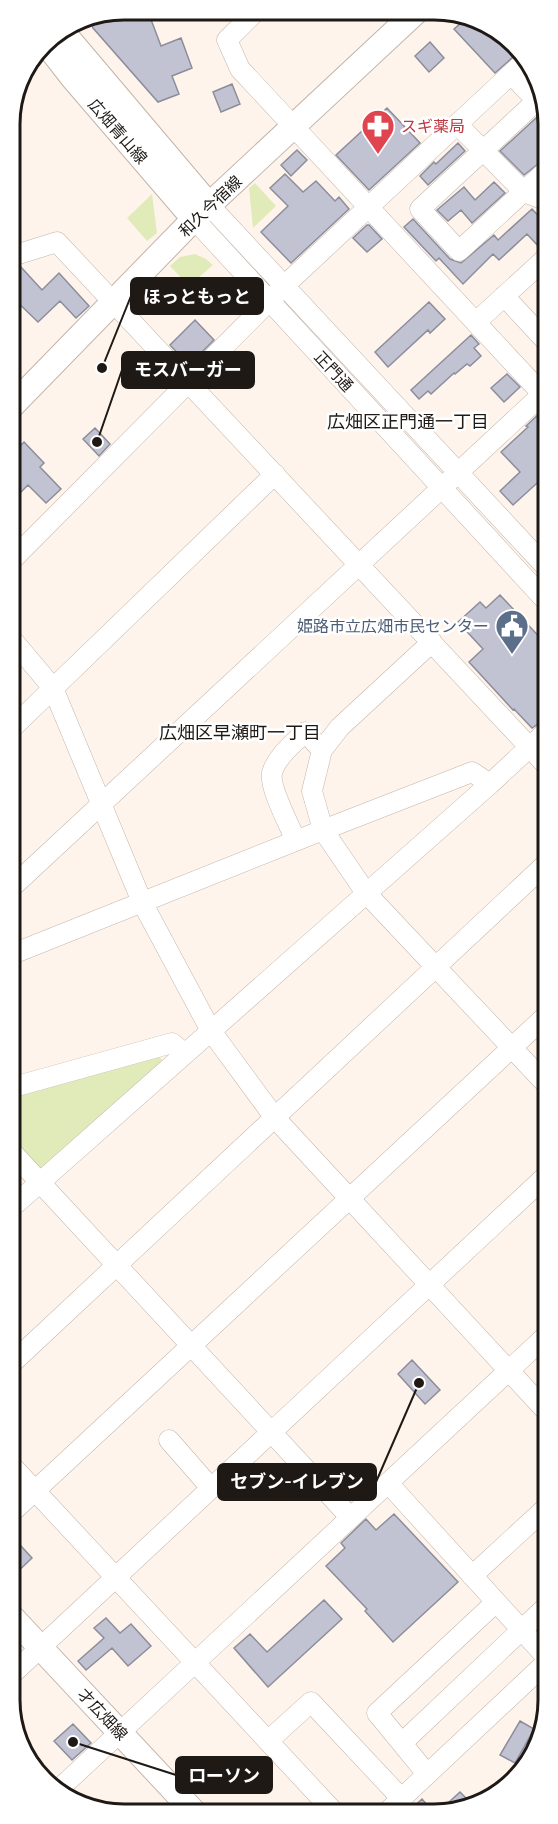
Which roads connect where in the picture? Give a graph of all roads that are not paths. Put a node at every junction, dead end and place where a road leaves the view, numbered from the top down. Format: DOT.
graph roads {
  1 [pos="247,20"];
  2 [pos="407,20"];
  3 [pos="66,37"];
  4 [pos="51,50"];
  5 [pos="518,67"];
  6 [pos="531,86"];
  7 [pos="536,101"];
  8 [pos="458,124"];
  9 [pos="294,127"];
  10 [pos="483,150"];
  11 [pos="538,179"];
  12 [pos="524,192"];
  13 [pos="538,197"];
  14 [pos="368,207"];
  15 [pos="202,212"];
  16 [pos="20,254"];
  17 [pos="538,265"];
  18 [pos="284,286"];
  19 [pos="504,296"];
  20 [pos="114,301"];
  21 [pos="269,301"];
  22 [pos="476,322"];
  23 [pos="538,332"];
  24 [pos="189,382"];
  25 [pos="538,386"];
  26 [pos="20,398"];
  27 [pos="538,401"];
  28 [pos="458,473"];
  29 [pos="275,474"];
  30 [pos="441,489"];
  31 [pos="20,551"];
  32 [pos="538,558"];
  33 [pos="359,565"];
  34 [pos="538,591"];
  35 [pos="432,642"];
  36 [pos="20,650"];
  37 [pos="53,688"];
  38 [pos="20,720"];
  39 [pos="538,739"];
  40 [pos="529,747"];
  41 [pos="322,750"];
  42 [pos="538,756"];
  43 [pos="490,784"];
  44 [pos="102,804"];
  45 [pos="323,830"];
  46 [pos="296,841"];
  47 [pos="538,871"];
  48 [pos="20,880"];
  49 [pos="366,893"];
  50 [pos="142,902"];
  51 [pos="20,951"];
  52 [pos="435,967"];
  53 [pos="538,1023"];
  54 [pos="211,1031"];
  55 [pos="512,1048"];
  56 [pos="185,1054"];
  57 [pos="538,1075"];
  58 [pos="20,1085"];
  59 [pos="274,1118"];
  60 [pos="20,1161"];
  61 [pos="40,1182"];
  62 [pos="538,1183"];
  63 [pos="20,1199"];
  64 [pos="350,1199"];
  65 [pos="116,1264"];
  66 [pos="429,1285"];
  67 [pos="538,1343"];
  68 [pos="192,1345"];
  69 [pos="20,1355"];
  70 [pos="509,1371"];
  71 [pos="538,1402"];
  72 [pos="272,1431"];
  73 [pos="169,1440"];
  74 [pos="20,1475"];
  75 [pos="388,1483"];
  76 [pos="211,1488"];
  77 [pos="35,1491"];
  78 [pos="20,1505"];
  79 [pos="538,1515"];
  80 [pos="350,1518"];
  81 [pos="472,1576"];
  82 [pos="116,1578"];
  83 [pos="496,1602"];
  84 [pos="538,1614"];
  85 [pos="20,1626"];
  86 [pos="521,1630"];
  87 [pos="41,1648"];
  88 [pos="538,1648"];
  89 [pos="194,1662"];
  90 [pos="20,1667"];
  91 [pos="538,1670"];
  92 [pos="119,1732"];
  93 [pos="268,1741"];
  94 [pos="402,1743"];
  95 [pos="428,1774"];
  96 [pos="63,1785"];
  97 [pos="401,1798"];
  98 [pos="187,1804"];
  99 [pos="327,1804"];
  100 [pos="395,1804"];
  1 -- 9 [label="street"];
  2 -- 9 [label="main road, 和久今宿線"];
  3 -- 15 [label="main road, 広畑青山線"];
  4 -- 15 [label="main road, 広畑青山線"];
  5 -- 6 [label="street"];
  5 -- 8 [label="street"];
  7 -- 10 [label="street"];
  8 -- 10 [label="street"];
  8 -- 14 [label="street"];
  9 -- 14 [label="street"];
  9 -- 15 [label="main road, 和久今宿線"];
  10 -- 12 [label="street"];
  10 -- 12 [label="street"];
  11 -- 12 [label="street"];
  12 -- 13 [label="street"];
  14 -- 18 [label="street"];
  14 -- 22 [label="street"];
  15 -- 18 [label="street, 正門通"];
  15 -- 20 [label="main road, 和久今宿線"];
  15 -- 21 [label="street, 正門通"];
  16 -- 20 [label="street"];
  17 -- 19 [label="street"];
  18 -- 21 [label="street"];
  18 -- 28 [label="street, 正門通"];
  19 -- 22 [label="street"];
  19 -- 23 [label="street"];
  20 -- 24 [label="street"];
  20 -- 26 [label="main road, 和久今宿線"];
  21 -- 24 [label="street"];
  21 -- 30 [label="street, 正門通"];
  22 -- 25 [label="street"];
  24 -- 29 [label="street"];
  24 -- 31 [label="street"];
  27 -- 28 [label="street"];
  28 -- 30 [label="street"];
  28 -- 32 [label="street, 正門通"];
  29 -- 33 [label="street"];
  29 -- 37 [label="street"];
  30 -- 33 [label="street"];
  30 -- 34 [label="street, 正門通"];
  33 -- 35 [label="street"];
  33 -- 44 [label="street"];
  35 -- 40 [label="street"];
  35 -- 41 [label="street"];
  36 -- 37 [label="street"];
  37 -- 38 [label="street"];
  37 -- 44 [label="street"];
  39 -- 40 [label="street"];
  40 -- 42 [label="street"];
  40 -- 43 [label="street"];
  41 -- 45 [label="street"];
  41 -- 46 [label="street"];
  43 -- 45 [label="street"];
  43 -- 49 [label="street"];
  44 -- 48 [label="street"];
  44 -- 50 [label="street"];
  45 -- 46 [label="street"];
  45 -- 49 [label="street"];
  46 -- 50 [label="street"];
  47 -- 52 [label="street"];
  49 -- 52 [label="street"];
  49 -- 54 [label="street"];
  50 -- 51 [label="street"];
  50 -- 54 [label="street"];
  52 -- 55 [label="street"];
  52 -- 59 [label="street"];
  53 -- 55 [label="street"];
  54 -- 56 [label="street"];
  54 -- 59 [label="street"];
  55 -- 57 [label="street"];
  55 -- 64 [label="street"];
  56 -- 58 [label="street"];
  56 -- 61 [label="street"];
  59 -- 64 [label="street"];
  59 -- 65 [label="street"];
  60 -- 61 [label="street"];
  61 -- 63 [label="street"];
  61 -- 65 [label="street"];
  62 -- 66 [label="street"];
  64 -- 66 [label="street"];
  64 -- 68 [label="street"];
  65 -- 68 [label="street"];
  65 -- 69 [label="street"];
  66 -- 70 [label="street"];
  66 -- 72 [label="street"];
  67 -- 70 [label="street"];
  68 -- 72 [label="street"];
  68 -- 77 [label="street"];
  70 -- 71 [label="street"];
  70 -- 75 [label="street"];
  72 -- 76 [label="street"];
  72 -- 80 [label="street"];
  73 -- 76 [label="street"];
  74 -- 77 [label="street"];
  75 -- 80 [label="street"];
  75 -- 81 [label="street"];
  76 -- 82 [label="street"];
  77 -- 78 [label="street"];
  77 -- 82 [label="street"];
  79 -- 81 [label="street"];
  80 -- 89 [label="street"];
  81 -- 83 [label="street"];
  82 -- 87 [label="street"];
  82 -- 89 [label="street"];
  83 -- 86 [label="street"];
  83 -- 94 [label="street"];
  84 -- 86 [label="street"];
  85 -- 87 [label="main road, 才広畑線"];
  86 -- 88 [label="street"];
  86 -- 94 [label="street"];
  87 -- 90 [label="street"];
  87 -- 92 [label="main road, 才広畑線"];
  89 -- 92 [label="street"];
  89 -- 93 [label="street"];
  91 -- 95 [label="street"];
  92 -- 96 [label="street"];
  92 -- 98 [label="main road, 才広畑線"];
  93 -- 97 [label="street"];
  93 -- 99 [label="street"];
  94 -- 95 [label="street"];
  95 -- 97 [label="street"];
  97 -- 100 [label="street"];
}
